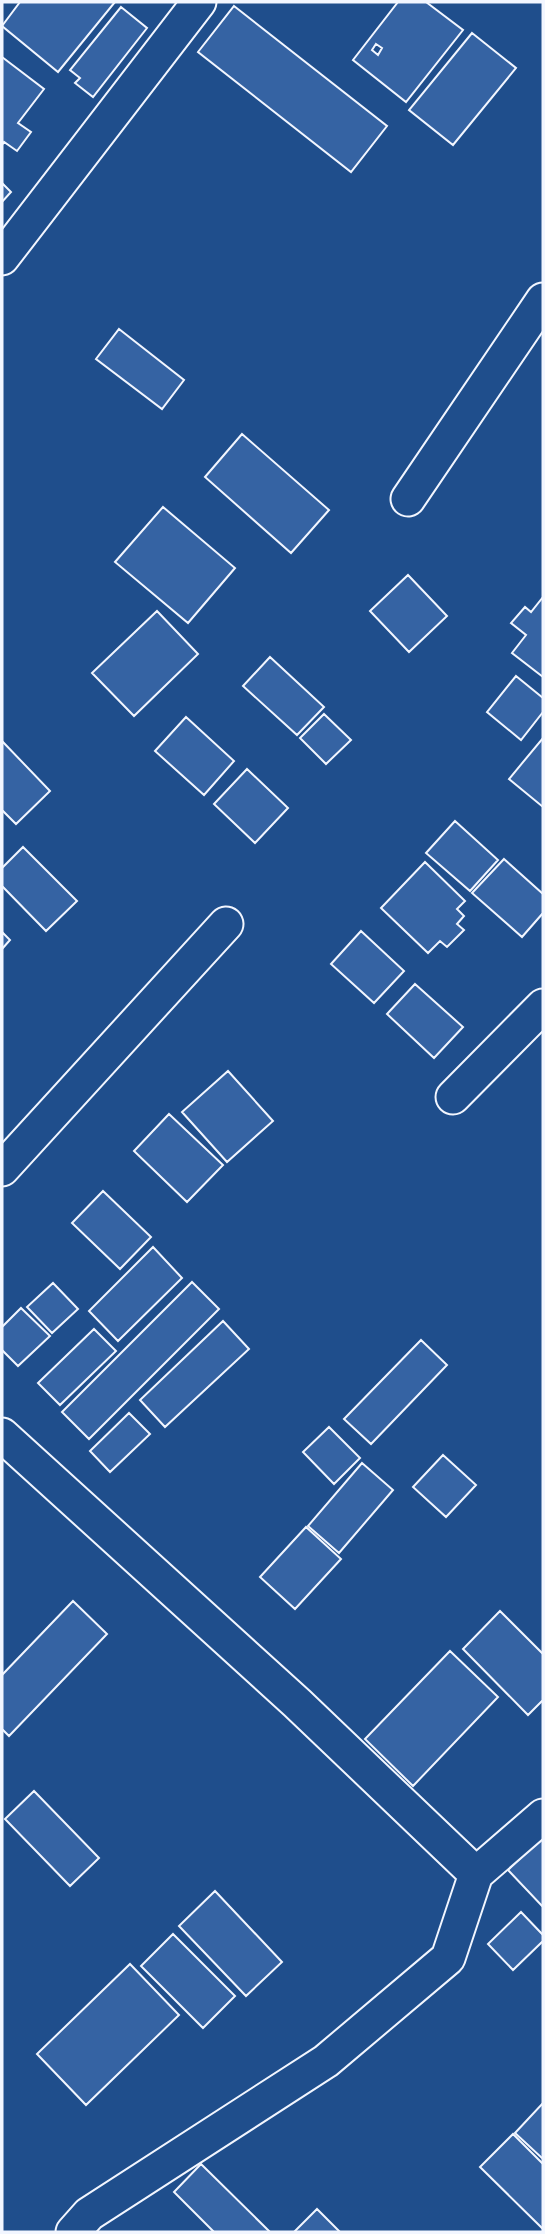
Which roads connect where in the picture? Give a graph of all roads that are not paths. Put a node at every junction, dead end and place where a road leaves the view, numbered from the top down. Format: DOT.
graph roads {
  1 [pos="200,2"];
  2 [pos="2,258"];
  3 [pos="543,300"];
  4 [pos="408,499"];
  5 [pos="226,924"];
  6 [pos="543,1006"];
  7 [pos="453,1097"];
  8 [pos="2,1168"];
  9 [pos="2,1435"];
  10 [pos="543,1816"];
  11 [pos="476,1874"];
  12 [pos="73,2232"];
  1 -- 2 [label="street"];
  3 -- 4 [label="street"];
  5 -- 8 [label="street"];
  6 -- 7 [label="street"];
  9 -- 11 [label="street"];
  10 -- 11 [label="street"];
  11 -- 12 [label="street"];
}
